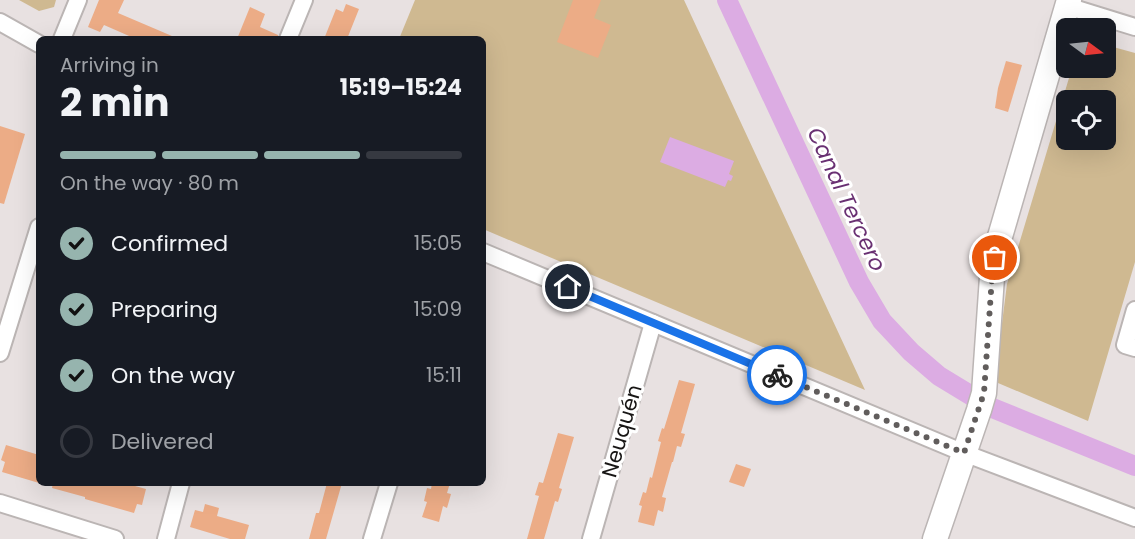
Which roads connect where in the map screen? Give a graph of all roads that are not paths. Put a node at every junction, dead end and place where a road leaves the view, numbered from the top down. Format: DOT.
graph roads {
  1 [pos="78,0"];
  2 [pos="304,0"];
  3 [pos="1068,3"];
  4 [pos="0,22"];
  5 [pos="1135,27"];
  6 [pos="63,36"];
  7 [pos="289,36"];
  8 [pos="36,42"];
  9 [pos="36,237"];
  10 [pos="486,253"];
  11 [pos="1135,310"];
  12 [pos="653,323"];
  13 [pos="1135,348"];
  14 [pos="0,353"];
  15 [pos="964,453"];
  16 [pos="180,486"];
  17 [pos="388,486"];
  18 [pos="0,502"];
  19 [pos="1135,518"];
  20 [pos="115,539"];
  21 [pos="166,539"];
  22 [pos="372,539"];
  23 [pos="591,539"];
  24 [pos="935,539"];
  1 -- 6 [label="street"];
  2 -- 7 [label="street"];
  3 -- 5 [label="street"];
  3 -- 15 [label="main road"];
  4 -- 8 [label="street"];
  9 -- 14 [label="street"];
  10 -- 12 [label="street"];
  11 -- 13 [label="street"];
  12 -- 15 [label="street"];
  12 -- 23 [label="street, Neuquén"];
  15 -- 19 [label="street"];
  15 -- 24 [label="main road"];
  16 -- 21 [label="street"];
  17 -- 22 [label="street"];
  18 -- 20 [label="street"];
}
